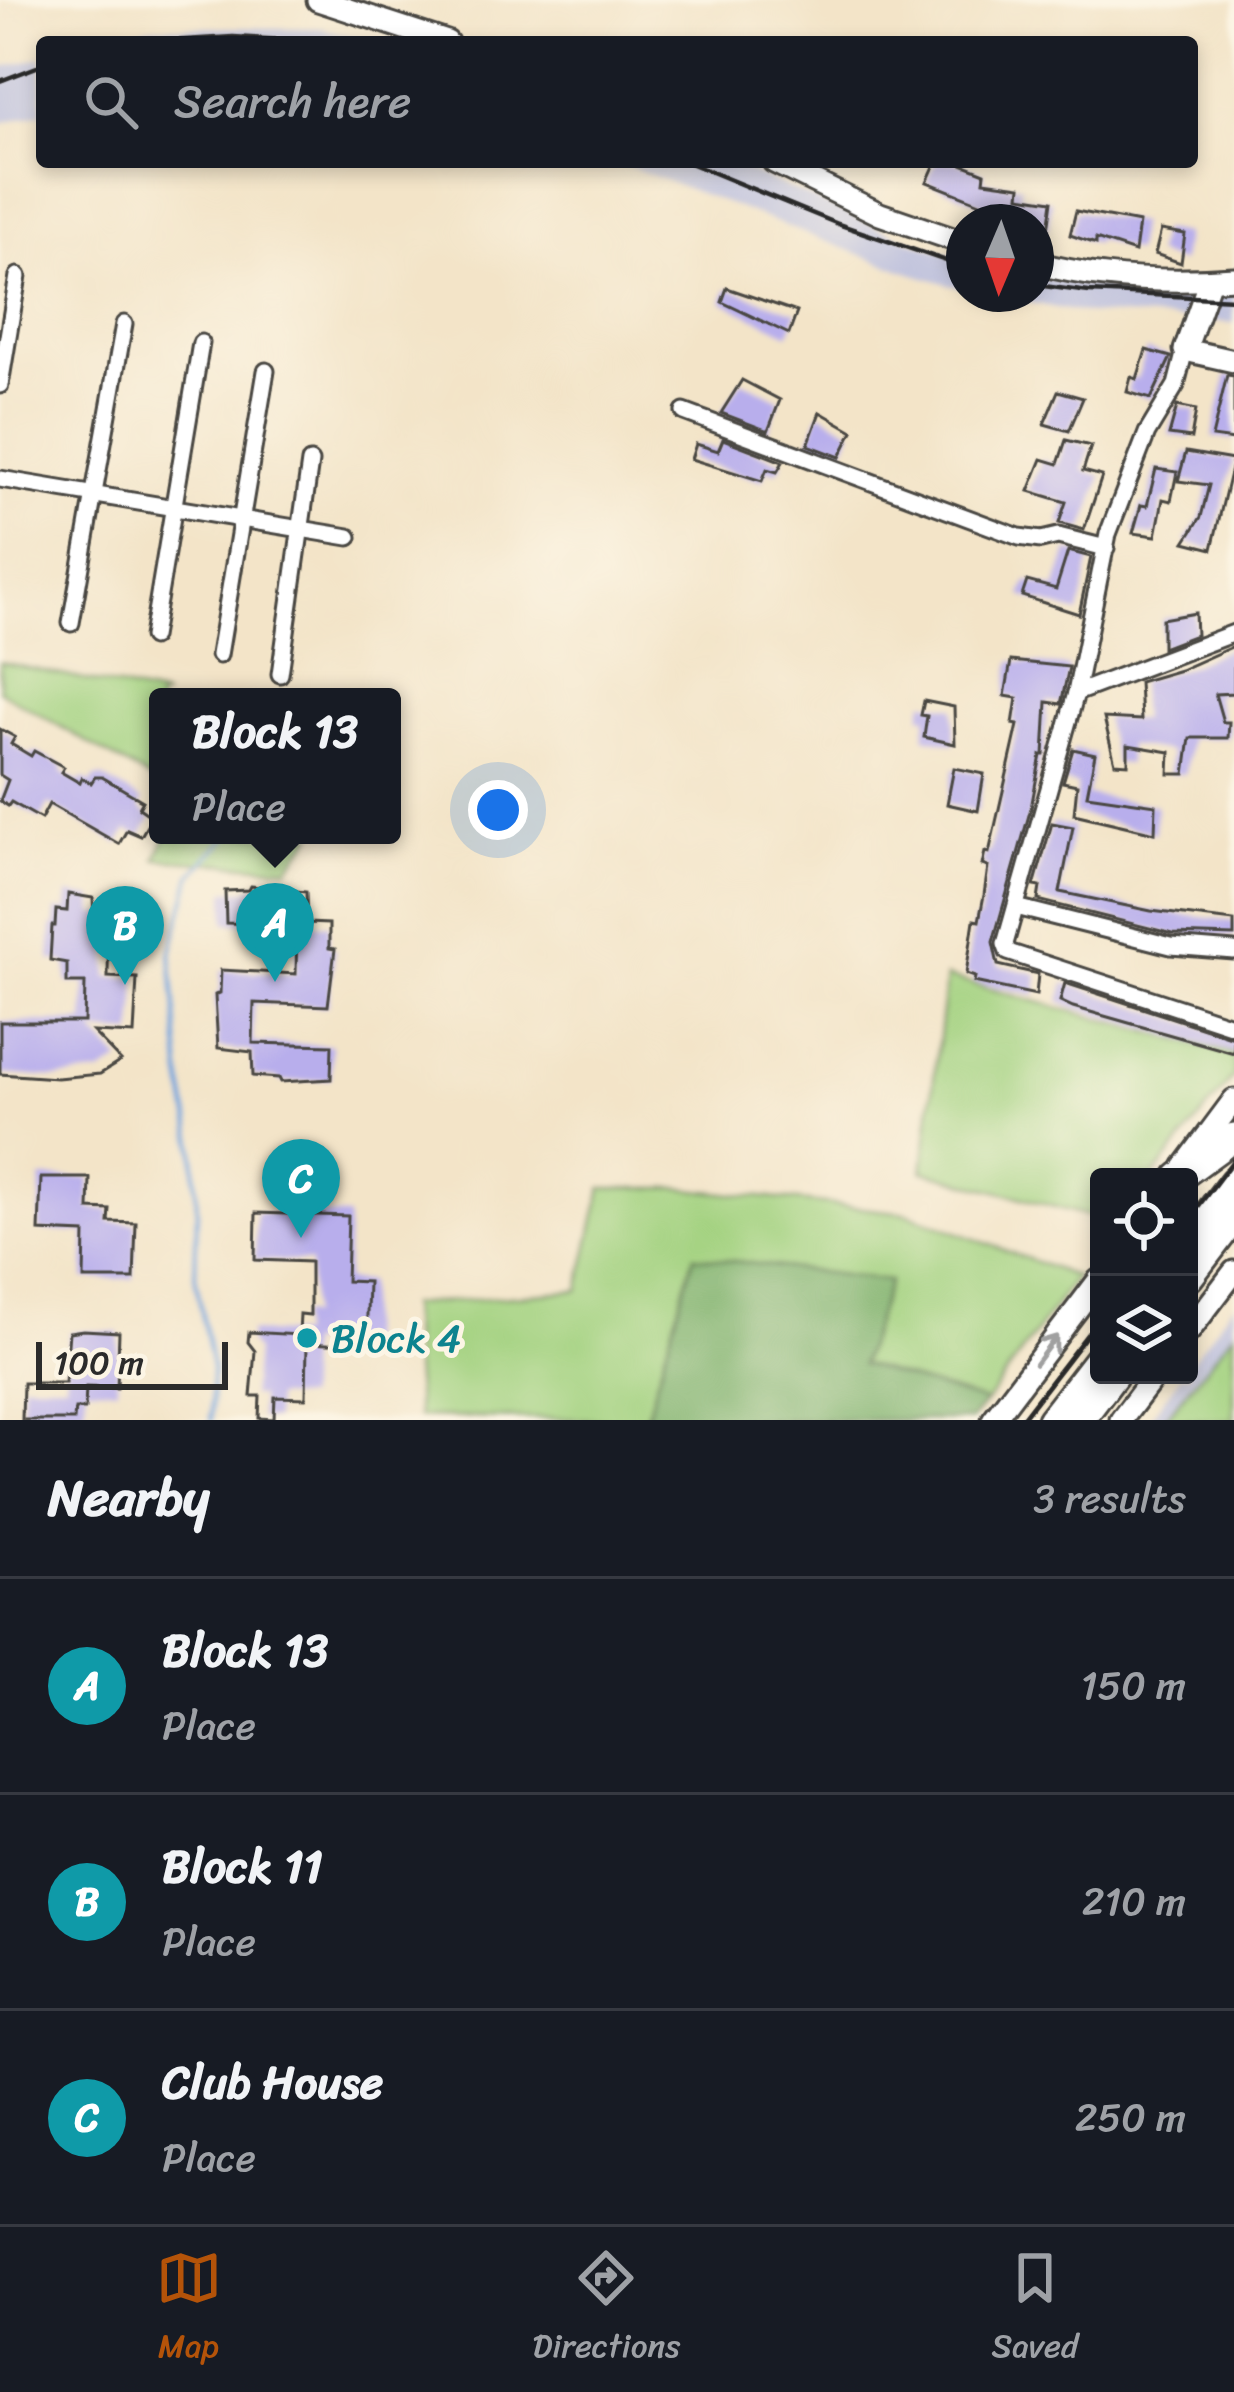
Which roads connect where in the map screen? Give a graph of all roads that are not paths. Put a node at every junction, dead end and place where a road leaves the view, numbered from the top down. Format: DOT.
graph roads {
  1 [pos="318,0"];
  2 [pos="429,36"];
  3 [pos="786,168"];
  4 [pos="946,237"];
  5 [pos="1054,268"];
  6 [pos="18,276"];
  7 [pos="1234,278"];
  8 [pos="1210,280"];
  9 [pos="124,324"];
  10 [pos="201,343"];
  11 [pos="1185,350"];
  12 [pos="1234,361"];
  13 [pos="266,371"];
  14 [pos="0,386"];
  15 [pos="684,412"];
  16 [pos="310,462"];
  17 [pos="0,479"];
  18 [pos="93,494"];
  19 [pos="175,508"];
  20 [pos="240,519"];
  21 [pos="302,529"];
  22 [pos="349,537"];
  23 [pos="1106,548"];
  24 [pos="70,622"];
  25 [pos="1234,633"];
  26 [pos="152,637"];
  27 [pos="219,655"];
  28 [pos="280,674"];
  29 [pos="1076,693"];
  30 [pos="1016,907"];
  31 [pos="1234,951"];
  32 [pos="1234,1025"];
  33 [pos="1234,1100"];
  34 [pos="1234,1137"];
  35 [pos="1185,1168"];
  36 [pos="1191,1168"];
  37 [pos="1234,1181"];
  38 [pos="1234,1218"];
  39 [pos="1198,1228"];
  40 [pos="1234,1272"];
  41 [pos="1190,1276"];
  42 [pos="1090,1292"];
  43 [pos="1198,1319"];
  44 [pos="1090,1370"];
  45 [pos="1107,1384"];
  46 [pos="1148,1384"];
  47 [pos="994,1420"];
  48 [pos="1051,1420"];
  49 [pos="1080,1420"];
  50 [pos="1121,1420"];
  1 -- 2 [label="main road"];
  3 -- 4 [label="main road"];
  5 -- 8 [label="main road"];
  6 -- 14 [label="street"];
  7 -- 8 [label="main road"];
  8 -- 11 [label="main road"];
  9 -- 18 [label="street"];
  10 -- 19 [label="street"];
  11 -- 12 [label="main road"];
  11 -- 23 [label="street"];
  13 -- 20 [label="street"];
  15 -- 23 [label="street"];
  16 -- 21 [label="street"];
  17 -- 18 [label="street"];
  18 -- 19 [label="street"];
  18 -- 24 [label="street"];
  19 -- 20 [label="street"];
  19 -- 26 [label="street"];
  20 -- 21 [label="street"];
  20 -- 27 [label="street"];
  21 -- 22 [label="street"];
  21 -- 28 [label="street"];
  23 -- 29 [label="street"];
  25 -- 29 [label="street"];
  29 -- 30 [label="street"];
  30 -- 31 [label="street"];
  30 -- 32 [label="street"];
  33 -- 35 [label="main road"];
  34 -- 36 [label="highway"];
  37 -- 39 [label="highway"];
  38 -- 41 [label="highway"];
  40 -- 43 [label="main road"];
  47 -- 42 [label="main road, one-way"];
  44 -- 48 [label="highway"];
  45 -- 49 [label="highway"];
  46 -- 50 [label="main road"];
}
